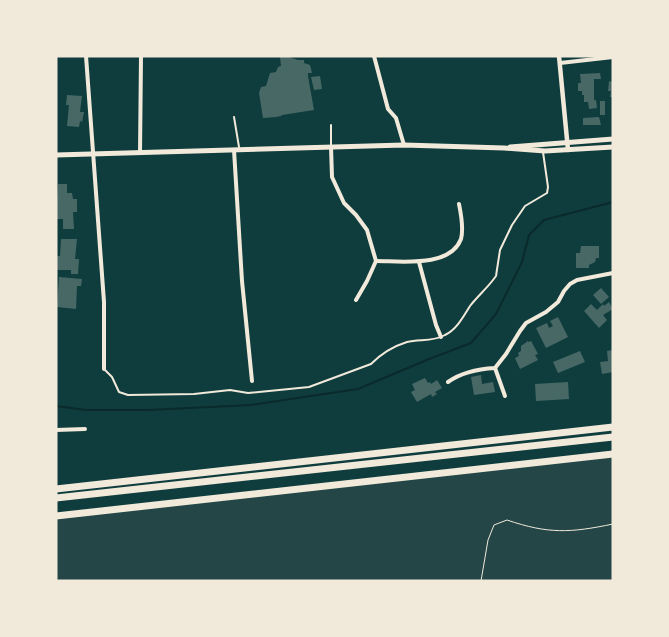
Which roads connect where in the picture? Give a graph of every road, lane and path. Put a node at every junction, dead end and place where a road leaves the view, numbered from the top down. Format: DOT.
graph roads {
  1 [pos="86,56"];
  2 [pos="141,56"];
  3 [pos="374,56"];
  4 [pos="559,56"];
  5 [pos="613,57"];
  6 [pos="560,63"];
  7 [pos="234,117"];
  8 [pos="331,124"];
  9 [pos="613,140"];
  10 [pos="568,143"];
  11 [pos="542,144"];
  12 [pos="404,145"];
  13 [pos="331,147"];
  14 [pos="613,147"];
  15 [pos="504,148"];
  16 [pos="236,150"];
  17 [pos="568,150"];
  18 [pos="542,151"];
  19 [pos="140,153"];
  20 [pos="94,154"];
  21 [pos="56,156"];
  22 [pos="459,204"];
  23 [pos="376,261"];
  24 [pos="419,262"];
  25 [pos="613,273"];
  26 [pos="356,300"];
  27 [pos="441,337"];
  28 [pos="495,368"];
  29 [pos="104,369"];
  30 [pos="252,381"];
  31 [pos="448,382"];
  32 [pos="505,396"];
  33 [pos="613,427"];
  34 [pos="85,429"];
  35 [pos="56,430"];
  36 [pos="613,437"];
  37 [pos="613,454"];
  38 [pos="56,489"];
  39 [pos="56,498"];
  40 [pos="56,516"];
  41 [pos="613,524"];
  42 [pos="416,581"];
  43 [pos="430,581"];
  44 [pos="481,581"];
  1 -- 20 [label="street"];
  2 -- 19 [label="street"];
  3 -- 12 [label="street"];
  4 -- 6 [label="street"];
  5 -- 6 [label="street"];
  6 -- 10 [label="street"];
  7 -- 16 [label="lane"];
  8 -- 13 [label="lane"];
  9 -- 10 [label="main road"];
  10 -- 11 [label="main road"];
  10 -- 17 [label="street"];
  11 -- 15 [label="main road"];
  11 -- 18 [label="lane"];
  12 -- 13 [label="main road"];
  12 -- 15 [label="main road"];
  13 -- 16 [label="main road"];
  13 -- 23 [label="street"];
  14 -- 17 [label="main road"];
  15 -- 18 [label="main road"];
  16 -- 19 [label="main road"];
  16 -- 30 [label="street"];
  17 -- 18 [label="main road"];
  18 -- 27 [label="lane"];
  19 -- 20 [label="main road"];
  20 -- 21 [label="main road"];
  20 -- 29 [label="street"];
  22 -- 24 [label="street"];
  23 -- 24 [label="street"];
  23 -- 26 [label="street"];
  24 -- 27 [label="street"];
  25 -- 28 [label="street"];
  27 -- 29 [label="lane"];
  28 -- 31 [label="street"];
  28 -- 32 [label="street"];
  33 -- 38 [label="highway"];
  34 -- 35 [label="street"];
  36 -- 39 [label="highway"];
  37 -- 40 [label="highway"];
  41 -- 44 [label="path"];
  42 -- 43 [label="path"];
}
